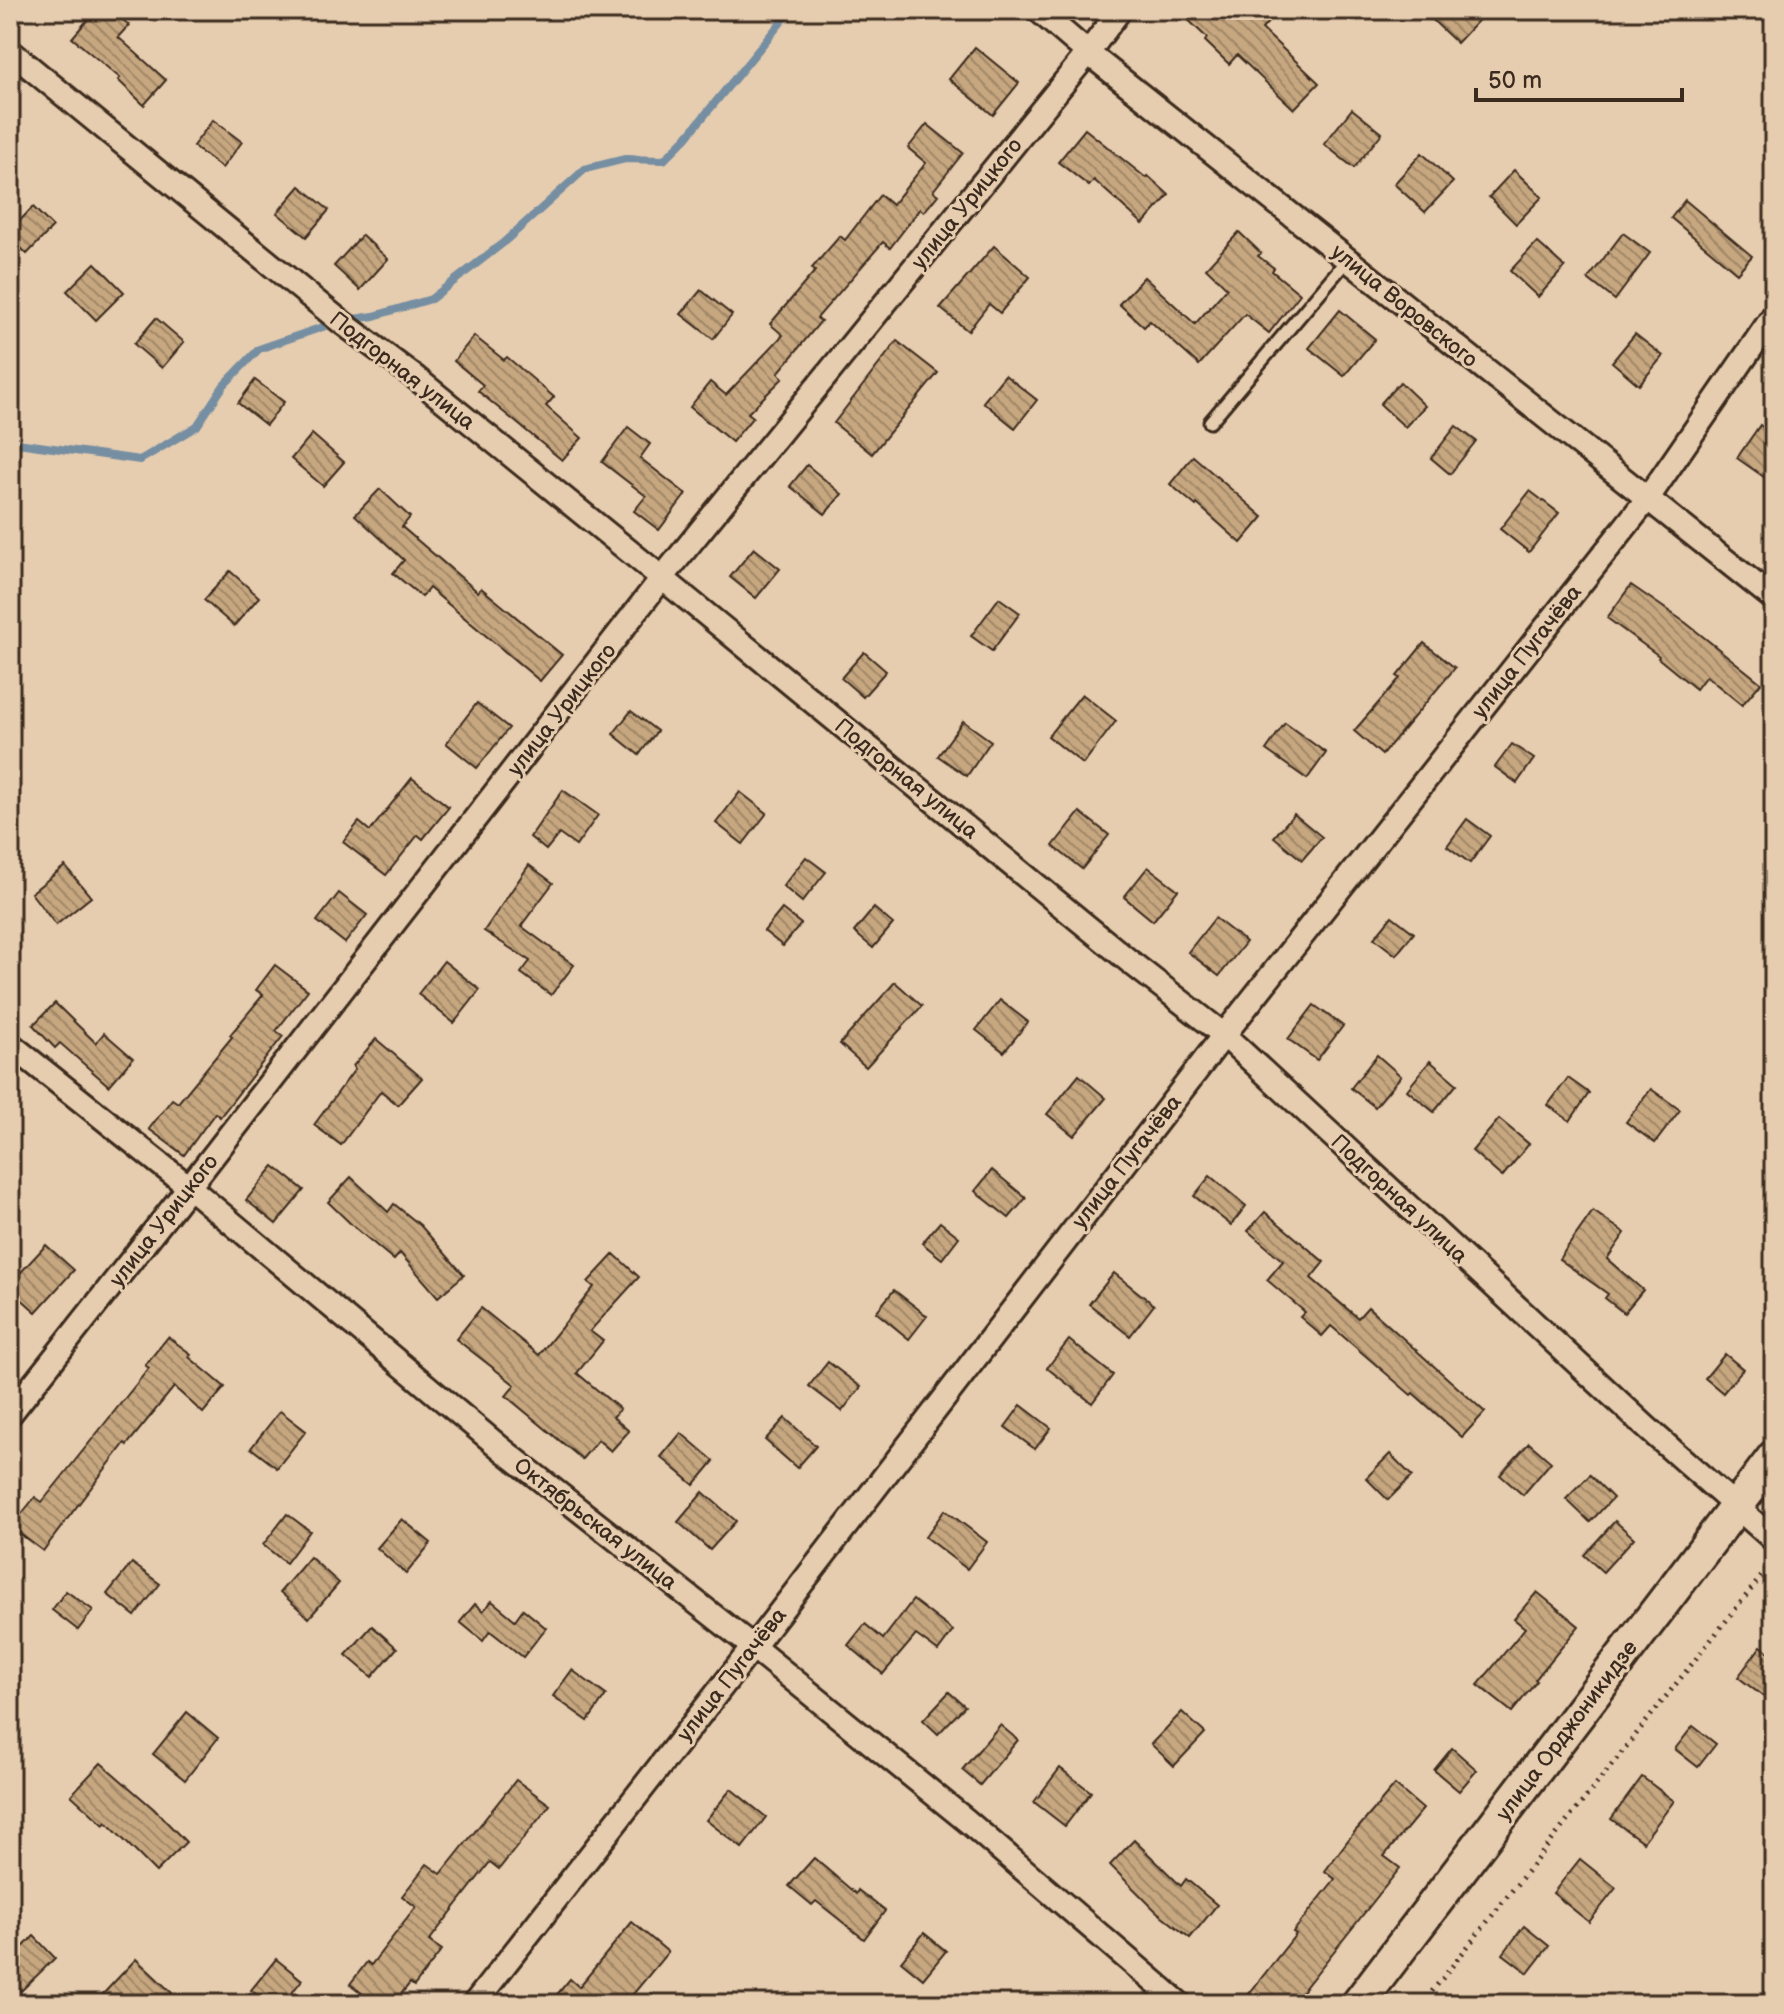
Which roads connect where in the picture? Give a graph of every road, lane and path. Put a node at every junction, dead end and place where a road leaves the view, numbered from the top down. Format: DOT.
graph roads {
  1 [pos="1038,10"];
  2 [pos="1120,10"];
  3 [pos="10,51"];
  4 [pos="1088,53"];
  5 [pos="1348,259"];
  6 [pos="1774,315"];
  7 [pos="1210,422"];
  8 [pos="1648,498"];
  9 [pos="662,578"];
  10 [pos="1774,599"];
  11 [pos="1224,1035"];
  12 [pos="10,1044"];
  13 [pos="189,1187"];
  14 [pos="10,1414"];
  15 [pos="1774,1457"];
  16 [pos="1735,1506"];
  17 [pos="1774,1540"];
  18 [pos="1774,1561"];
  19 [pos="753,1647"];
  20 [pos="474,2004"];
  21 [pos="1180,2004"];
  22 [pos="1358,2004"];
  23 [pos="1422,2004"];
  1 -- 4 [label="street, улица Воровского"];
  2 -- 4 [label="street, улица Урицкого"];
  3 -- 9 [label="street, Подгорная улица"];
  4 -- 5 [label="street, улица Воровского"];
  4 -- 9 [label="street, улица Урицкого"];
  5 -- 7 [label="lane"];
  5 -- 8 [label="street, улица Воровского"];
  6 -- 8 [label="street, улица Пугачёва"];
  8 -- 10 [label="street, улица Воровского"];
  8 -- 11 [label="street, улица Пугачёва"];
  9 -- 11 [label="street, Подгорная улица"];
  9 -- 13 [label="street, улица Урицкого"];
  11 -- 16 [label="street, Подгорная улица"];
  11 -- 19 [label="street, улица Пугачёва"];
  12 -- 13 [label="street, Октябрьская улица"];
  13 -- 14 [label="street, улица Урицкого"];
  13 -- 19 [label="street, Октябрьская улица"];
  15 -- 16 [label="street, улица Орджоникидзе"];
  16 -- 17 [label="street, Подгорная улица"];
  16 -- 22 [label="street, улица Орджоникидзе"];
  18 -- 23 [label="path"];
  19 -- 20 [label="street, улица Пугачёва"];
  19 -- 21 [label="street, Октябрьская улица"];
}
